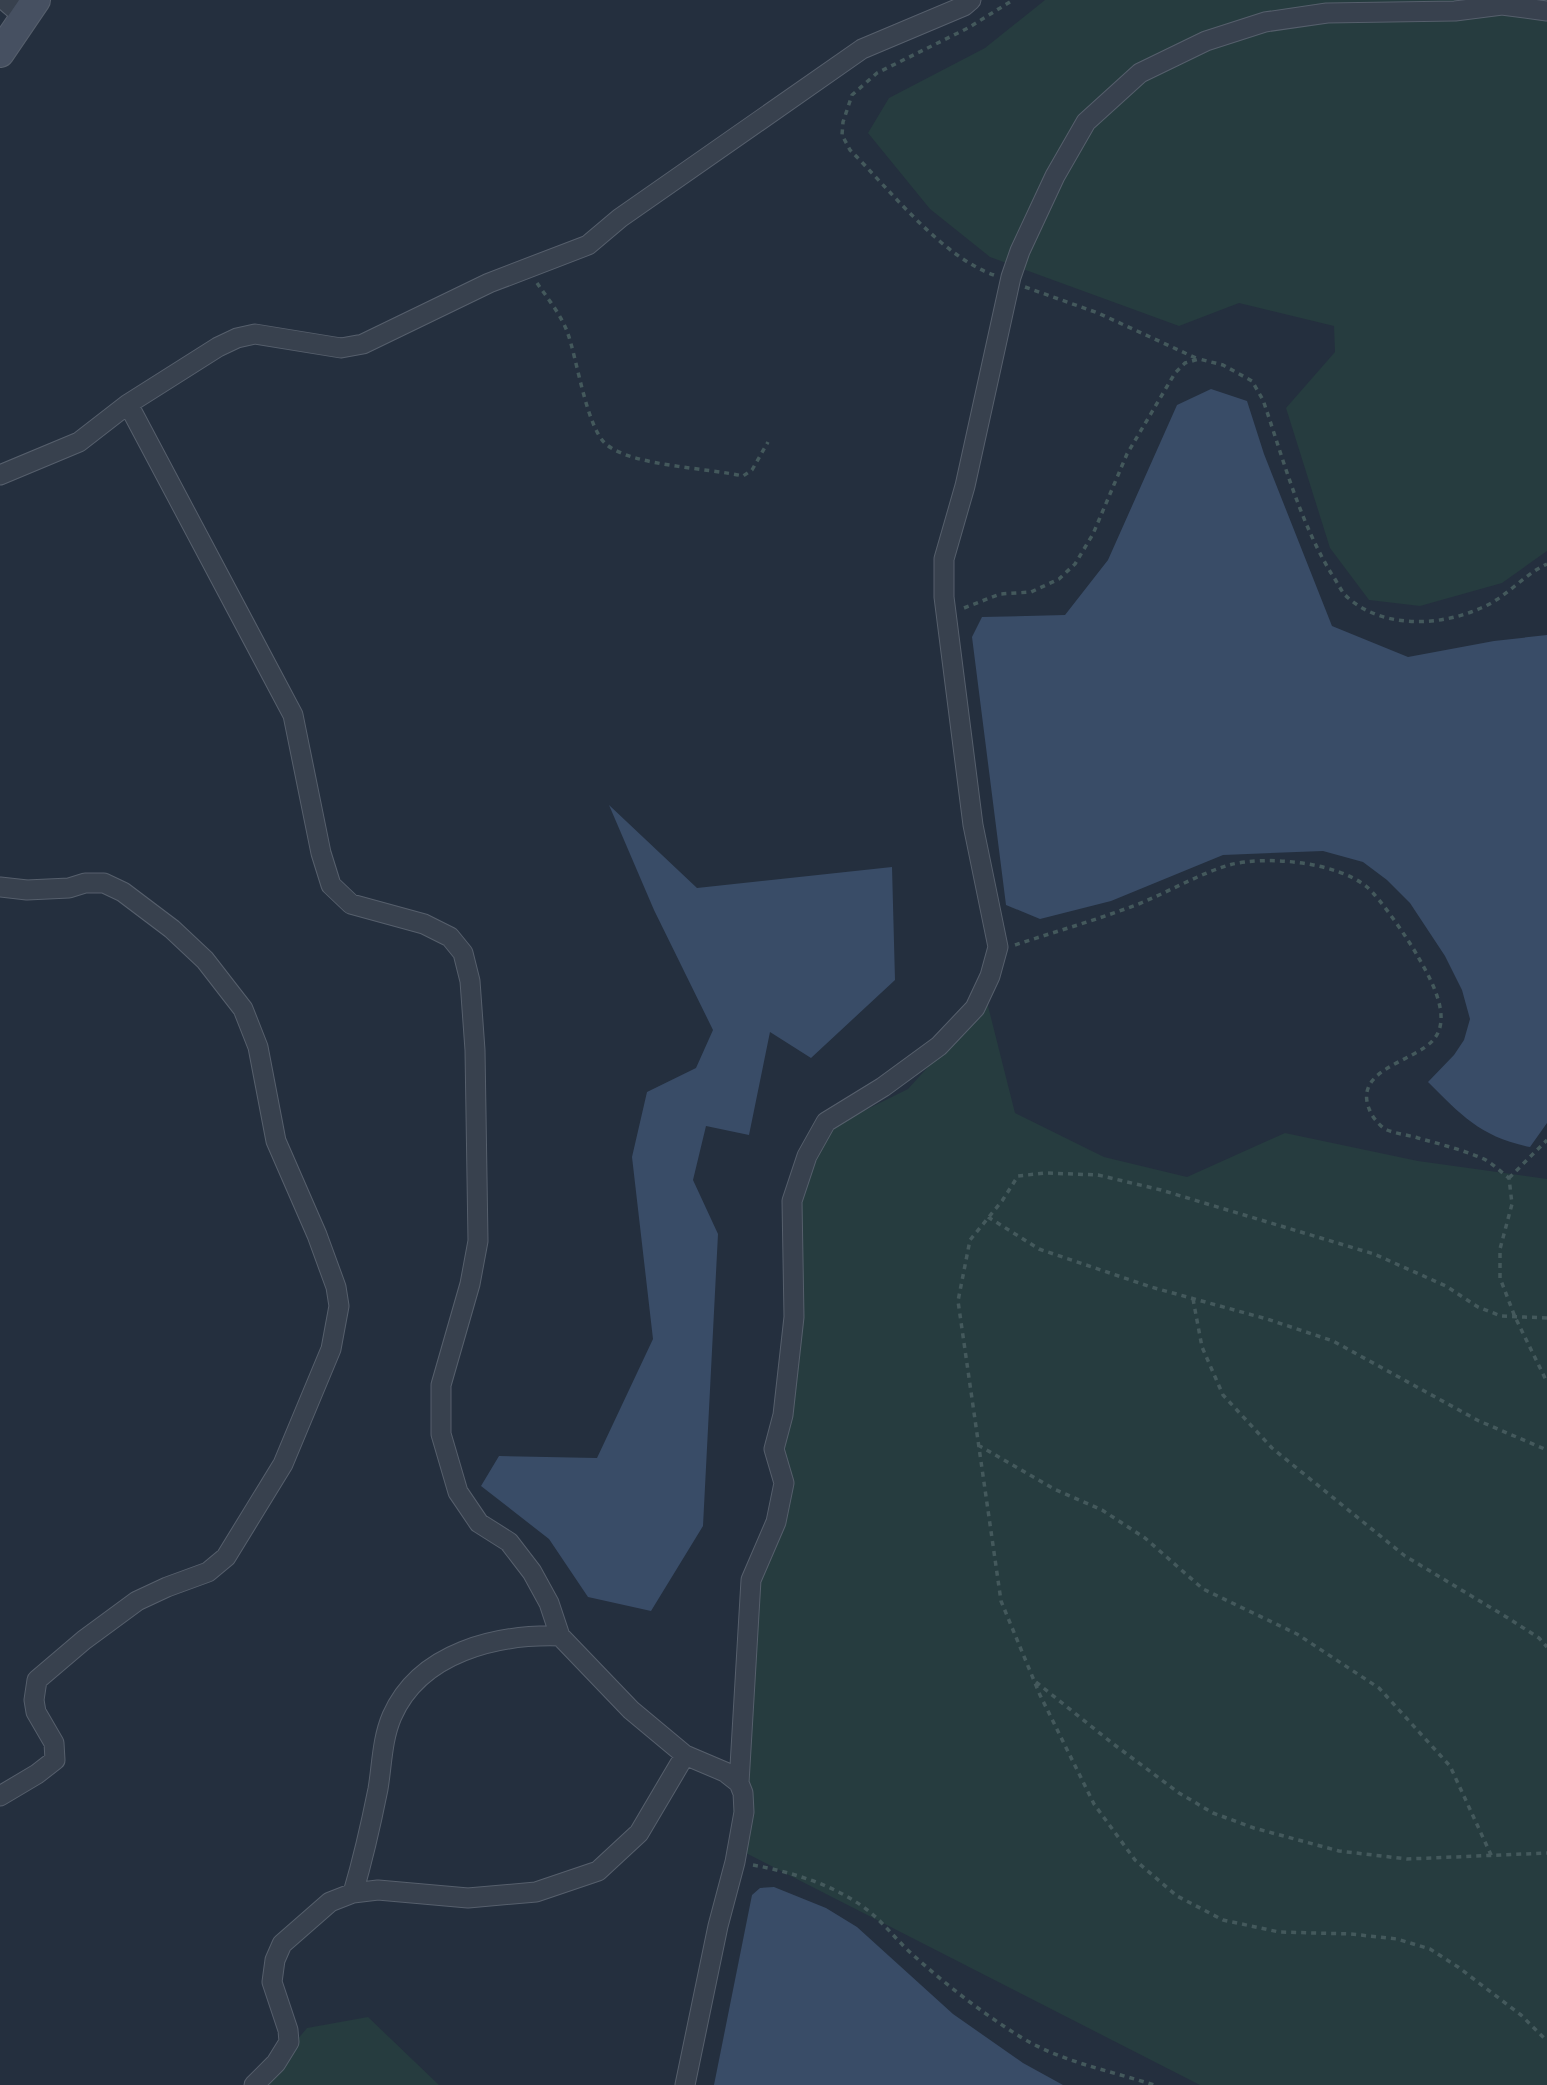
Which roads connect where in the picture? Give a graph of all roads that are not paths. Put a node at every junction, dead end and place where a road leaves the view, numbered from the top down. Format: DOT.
graph roads {
  1 [pos="4,0"];
  2 [pos="971,0"];
  3 [pos="30,9"];
  4 [pos="1547,10"];
  5 [pos="0,53"];
  6 [pos="128,404"];
  7 [pos="0,475"];
  8 [pos="0,887"];
  9 [pos="560,1636"];
  10 [pos="685,1755"];
  11 [pos="739,1783"];
  12 [pos="0,1796"];
  13 [pos="353,1893"];
  14 [pos="254,2085"];
  15 [pos="685,2085"];
  1 -- 3 [label="street"];
  2 -- 6 [label="street"];
  3 -- 5 [label="street"];
  4 -- 11 [label="street"];
  6 -- 7 [label="street"];
  6 -- 9 [label="street"];
  8 -- 12 [label="street"];
  9 -- 10 [label="street"];
  9 -- 13 [label="street"];
  10 -- 11 [label="street"];
  10 -- 13 [label="street"];
  11 -- 15 [label="street"];
  13 -- 14 [label="street"];
}
